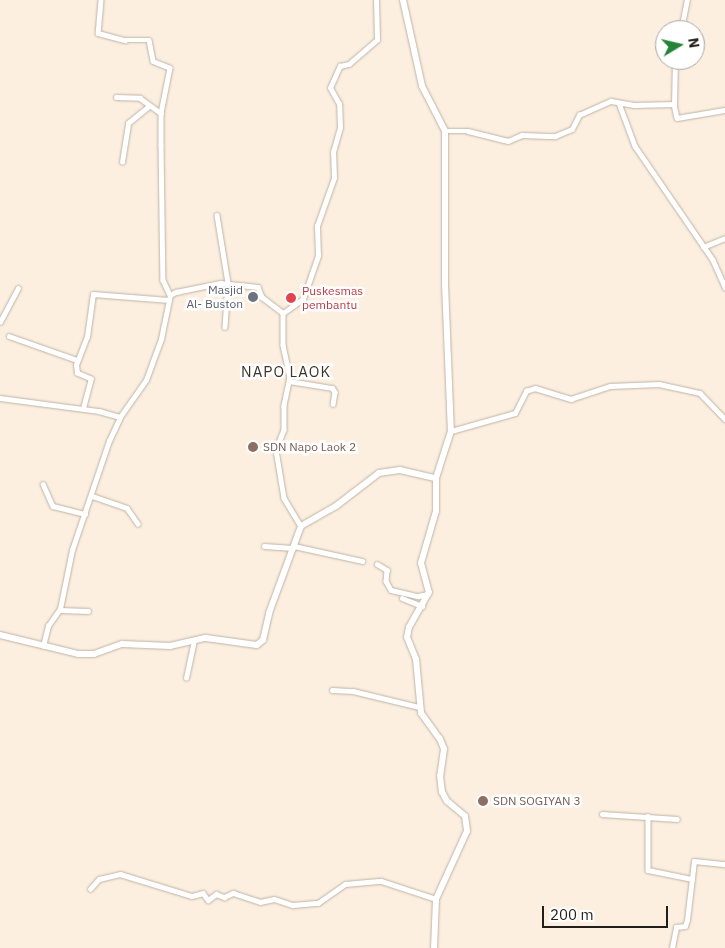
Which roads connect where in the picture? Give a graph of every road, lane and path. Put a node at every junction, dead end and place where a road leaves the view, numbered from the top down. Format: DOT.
graph roads {
  1 [pos="101,0"];
  2 [pos="376,0"];
  3 [pos="403,0"];
  4 [pos="687,0"];
  5 [pos="683,20"];
  6 [pos="675,70"];
  7 [pos="116,97"];
  8 [pos="619,103"];
  9 [pos="674,104"];
  10 [pos="148,106"];
  11 [pos="725,110"];
  12 [pos="161,113"];
  13 [pos="445,131"];
  14 [pos="122,162"];
  15 [pos="217,215"];
  16 [pos="725,238"];
  17 [pos="703,247"];
  18 [pos="228,283"];
  19 [pos="725,287"];
  20 [pos="18,288"];
  21 [pos="170,298"];
  22 [pos="283,312"];
  23 [pos="0,322"];
  24 [pos="225,327"];
  25 [pos="9,336"];
  26 [pos="78,360"];
  27 [pos="289,381"];
  28 [pos="0,398"];
  29 [pos="333,404"];
  30 [pos="83,408"];
  31 [pos="120,417"];
  32 [pos="725,419"];
  33 [pos="451,431"];
  34 [pos="436,478"];
  35 [pos="43,484"];
  36 [pos="92,496"];
  37 [pos="85,514"];
  38 [pos="138,524"];
  39 [pos="301,526"];
  40 [pos="264,546"];
  41 [pos="293,547"];
  42 [pos="362,561"];
  43 [pos="377,564"];
  44 [pos="428,594"];
  45 [pos="402,598"];
  46 [pos="424,606"];
  47 [pos="60,610"];
  48 [pos="88,611"];
  49 [pos="0,635"];
  50 [pos="194,640"];
  51 [pos="43,646"];
  52 [pos="186,678"];
  53 [pos="332,690"];
  54 [pos="419,708"];
  55 [pos="602,814"];
  56 [pos="648,816"];
  57 [pos="677,819"];
  58 [pos="725,864"];
  59 [pos="692,879"];
  60 [pos="90,889"];
  61 [pos="436,898"];
  62 [pos="434,948"];
  63 [pos="672,948"];
  1 -- 12 [label="street"];
  2 -- 22 [label="street"];
  3 -- 13 [label="street"];
  4 -- 5 [label="street"];
  6 -- 9 [label="street"];
  7 -- 10 [label="street"];
  8 -- 9 [label="street"];
  8 -- 13 [label="street"];
  8 -- 17 [label="street"];
  9 -- 11 [label="street"];
  10 -- 12 [label="street"];
  10 -- 14 [label="street"];
  12 -- 21 [label="street"];
  13 -- 33 [label="street"];
  15 -- 18 [label="street"];
  16 -- 17 [label="street"];
  17 -- 19 [label="street"];
  18 -- 21 [label="street"];
  18 -- 22 [label="street"];
  18 -- 24 [label="street"];
  20 -- 23 [label="street"];
  21 -- 26 [label="street"];
  21 -- 31 [label="street"];
  22 -- 27 [label="street"];
  25 -- 26 [label="street"];
  26 -- 30 [label="street"];
  27 -- 29 [label="street"];
  27 -- 39 [label="street"];
  28 -- 30 [label="street"];
  30 -- 31 [label="street"];
  31 -- 36 [label="street"];
  32 -- 33 [label="street"];
  33 -- 34 [label="street"];
  34 -- 39 [label="street"];
  34 -- 44 [label="street"];
  35 -- 37 [label="street"];
  36 -- 37 [label="street"];
  36 -- 38 [label="street"];
  37 -- 47 [label="street"];
  39 -- 41 [label="street"];
  40 -- 41 [label="street"];
  41 -- 42 [label="street"];
  41 -- 50 [label="street"];
  43 -- 44 [label="street"];
  44 -- 46 [label="street"];
  45 -- 46 [label="street"];
  46 -- 54 [label="street"];
  47 -- 48 [label="street"];
  47 -- 51 [label="street"];
  49 -- 51 [label="street"];
  50 -- 51 [label="street"];
  50 -- 52 [label="street"];
  53 -- 54 [label="street"];
  54 -- 61 [label="street"];
  55 -- 56 [label="street"];
  56 -- 57 [label="street"];
  56 -- 59 [label="street"];
  58 -- 59 [label="street"];
  59 -- 63 [label="street"];
  60 -- 61 [label="street"];
  61 -- 62 [label="street"];
}
